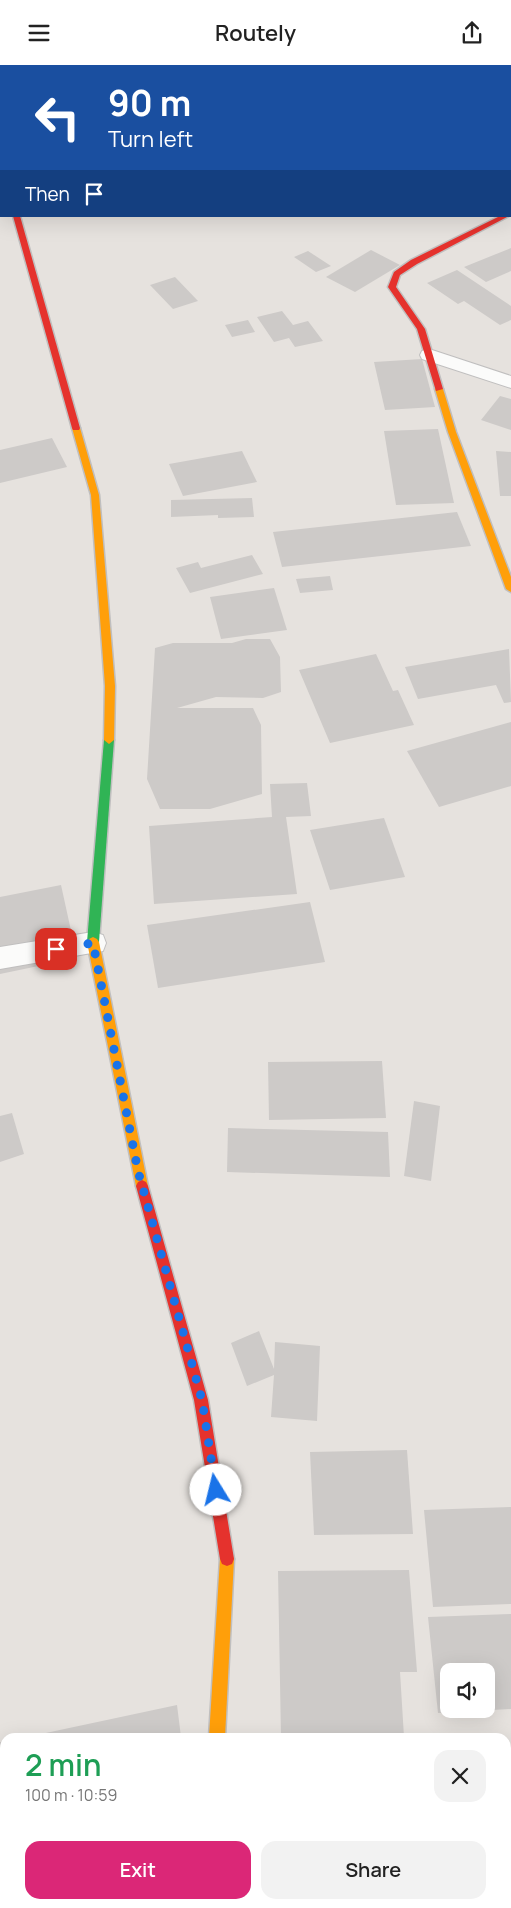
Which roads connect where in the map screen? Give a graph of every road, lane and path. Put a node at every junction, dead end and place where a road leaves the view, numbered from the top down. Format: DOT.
graph roads {
  1 [pos="16,217"];
  2 [pos="504,217"];
  3 [pos="429,355"];
  4 [pos="511,382"];
  5 [pos="511,589"];
  6 [pos="93,943"];
  7 [pos="0,958"];
  8 [pos="217,1733"];
  1 -- 6 [label="main road"];
  2 -- 3 [label="main road"];
  3 -- 4 [label="street"];
  3 -- 5 [label="main road"];
  6 -- 7 [label="street"];
  6 -- 8 [label="main road"];
}
